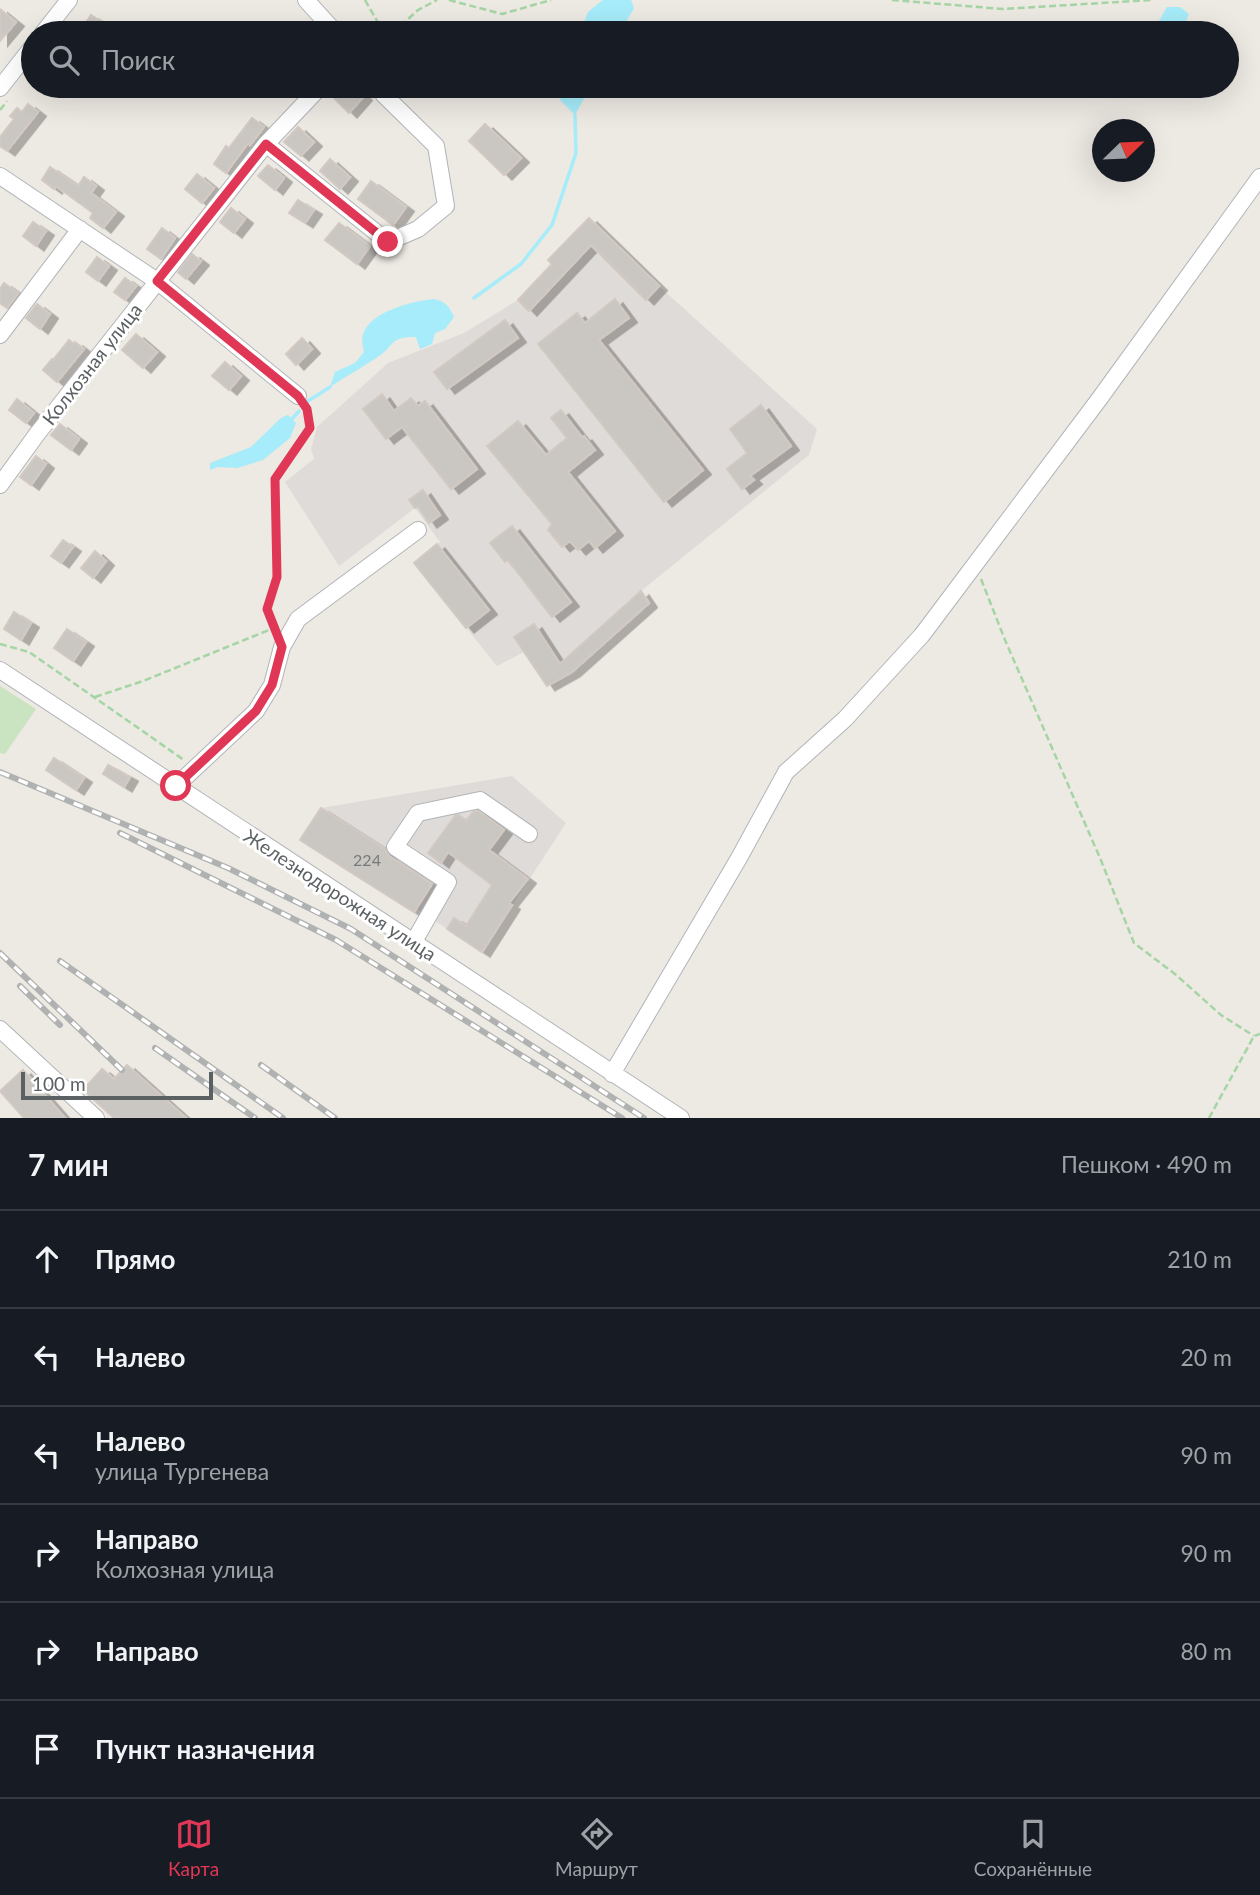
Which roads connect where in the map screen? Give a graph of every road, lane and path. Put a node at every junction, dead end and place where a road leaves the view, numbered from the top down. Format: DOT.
graph roads {
  1 [pos="69,0"];
  2 [pos="306,0"];
  3 [pos="365,0"];
  4 [pos="437,0"];
  5 [pos="449,0"];
  6 [pos="551,0"];
  7 [pos="892,0"];
  8 [pos="1151,0"];
  9 [pos="52,21"];
  10 [pos="325,21"];
  11 [pos="377,21"];
  12 [pos="406,21"];
  13 [pos="21,61"];
  14 [pos="0,88"];
  15 [pos="310,98"];
  16 [pos="387,98"];
  17 [pos="266,144"];
  18 [pos="0,176"];
  19 [pos="1260,177"];
  20 [pos="80,229"];
  21 [pos="157,281"];
  22 [pos="0,335"];
  23 [pos="298,396"];
  24 [pos="0,485"];
  25 [pos="418,530"];
  26 [pos="975,564"];
  27 [pos="274,628"];
  28 [pos="0,644"];
  29 [pos="282,647"];
  30 [pos="0,670"];
  31 [pos="94,698"];
  32 [pos="195,768"];
  33 [pos="176,786"];
  34 [pos="529,834"];
  35 [pos="413,943"];
  36 [pos="0,1029"];
  37 [pos="1260,1034"];
  38 [pos="1254,1036"];
  39 [pos="612,1074"];
  40 [pos="96,1118"];
  41 [pos="681,1118"];
  42 [pos="1209,1118"];
  1 -- 9 [label="street"];
  2 -- 10 [label="street"];
  3 -- 11 [label="path"];
  4 -- 12 [label="path"];
  5 -- 6 [label="path"];
  7 -- 8 [label="path"];
  13 -- 14 [label="street"];
  15 -- 17 [label="street, Колхозная улица"];
  16 -- 17 [label="street"];
  17 -- 21 [label="street, Колхозная улица"];
  18 -- 20 [label="street"];
  19 -- 26 [label="street"];
  20 -- 21 [label="street"];
  20 -- 22 [label="street"];
  21 -- 23 [label="street"];
  21 -- 24 [label="street, Колхозная улица"];
  23 -- 27 [label="path"];
  25 -- 29 [label="street"];
  26 -- 38 [label="path"];
  26 -- 39 [label="street"];
  27 -- 29 [label="path"];
  27 -- 31 [label="path"];
  28 -- 31 [label="path"];
  29 -- 32 [label="street"];
  30 -- 33 [label="street, Железнодорожная улица"];
  31 -- 32 [label="path"];
  32 -- 33 [label="street"];
  33 -- 35 [label="street, Железнодорожная улица"];
  34 -- 35 [label="street"];
  35 -- 39 [label="street, Железнодорожная улица"];
  36 -- 40 [label="street"];
  37 -- 38 [label="path"];
  38 -- 42 [label="path"];
  39 -- 41 [label="street, Железнодорожная улица"];
}
